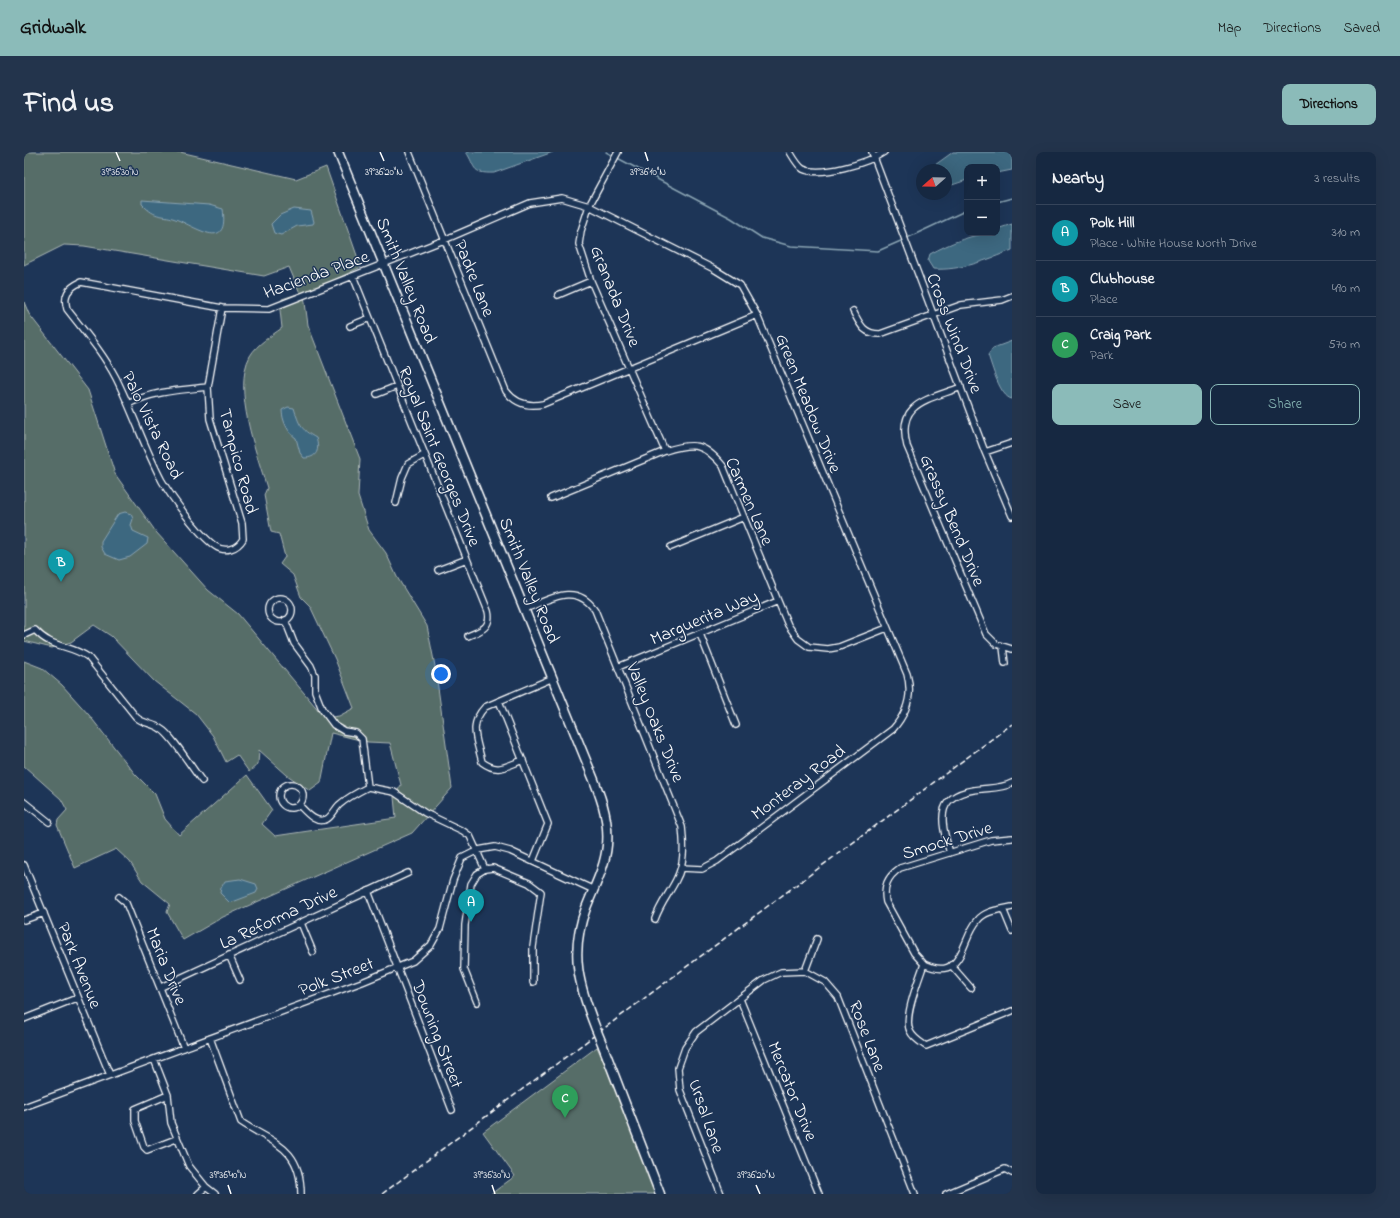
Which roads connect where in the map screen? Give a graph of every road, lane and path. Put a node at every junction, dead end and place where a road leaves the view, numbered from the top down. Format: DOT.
graph roads {
  1 [pos="338,152"];
  2 [pos="409,152"];
  3 [pos="790,152"];
  4 [pos="872,152"];
  5 [pos="884,152"];
  6 [pos="618,153"];
  7 [pos="875,159"];
  8 [pos="590,206"];
  9 [pos="444,240"];
  10 [pos="384,264"];
  11 [pos="354,276"];
  12 [pos="591,281"];
  13 [pos="67,292"];
  14 [pos="558,295"];
  15 [pos="1012,296"];
  16 [pos="222,308"];
  17 [pos="852,311"];
  18 [pos="757,315"];
  19 [pos="933,315"];
  20 [pos="370,318"];
  21 [pos="350,326"];
  22 [pos="629,367"];
  23 [pos="397,386"];
  24 [pos="961,387"];
  25 [pos="208,388"];
  26 [pos="377,394"];
  27 [pos="128,404"];
  28 [pos="1012,443"];
  29 [pos="666,451"];
  30 [pos="985,452"];
  31 [pos="424,455"];
  32 [pos="551,498"];
  33 [pos="396,502"];
  34 [pos="1012,516"];
  35 [pos="744,517"];
  36 [pos="671,547"];
  37 [pos="235,548"];
  38 [pos="467,559"];
  39 [pos="438,570"];
  40 [pos="778,601"];
  41 [pos="525,609"];
  42 [pos="286,620"];
  43 [pos="887,628"];
  44 [pos="700,634"];
  45 [pos="24,635"];
  46 [pos="468,636"];
  47 [pos="1003,648"];
  48 [pos="1012,649"];
  49 [pos="1005,663"];
  50 [pos="618,667"];
  51 [pos="553,678"];
  52 [pos="909,690"];
  53 [pos="499,701"];
  54 [pos="736,725"];
  55 [pos="523,760"];
  56 [pos="202,782"];
  57 [pos="1012,782"];
  58 [pos="368,787"];
  59 [pos="24,802"];
  60 [pos="299,804"];
  61 [pos="48,822"];
  62 [pos="1012,838"];
  63 [pos="478,850"];
  64 [pos="950,853"];
  65 [pos="533,861"];
  66 [pos="24,865"];
  67 [pos="681,868"];
  68 [pos="485,869"];
  69 [pos="408,873"];
  70 [pos="594,890"];
  71 [pos="368,891"];
  72 [pos="119,896"];
  73 [pos="1012,907"];
  74 [pos="1003,909"];
  75 [pos="44,913"];
  76 [pos="654,918"];
  77 [pos="24,920"];
  78 [pos="301,923"];
  79 [pos="1012,931"];
  80 [pos="817,940"];
  81 [pos="313,952"];
  82 [pos="229,955"];
  83 [pos="924,964"];
  84 [pos="951,965"];
  85 [pos="398,967"];
  86 [pos="805,971"];
  87 [pos="240,980"];
  88 [pos="533,982"];
  89 [pos="161,987"];
  90 [pos="971,988"];
  91 [pos="78,998"];
  92 [pos="740,999"];
  93 [pos="478,1002"];
  94 [pos="1012,1011"];
  95 [pos="24,1019"];
  96 [pos="210,1038"];
  97 [pos="184,1048"];
  98 [pos="154,1059"];
  99 [pos="110,1075"];
  100 [pos="168,1095"];
  101 [pos="25,1105"];
  102 [pos="452,1110"];
  103 [pos="176,1139"];
  104 [pos="1012,1173"];
  105 [pos="206,1187"];
  106 [pos="198,1194"];
  107 [pos="215,1194"];
  108 [pos="301,1194"];
  109 [pos="660,1194"];
  110 [pos="721,1194"];
  111 [pos="819,1194"];
  112 [pos="915,1194"];
  113 [pos="946,1194"];
  1 -- 10 [label="main road, Smith Valley Road"];
  2 -- 9 [label="street, Padre Lane"];
  3 -- 7 [label="street"];
  4 -- 7 [label="street, Cross Wind Drive"];
  5 -- 7 [label="street"];
  6 -- 8 [label="street, Granada Drive"];
  7 -- 19 [label="street, Cross Wind Drive"];
  8 -- 9 [label="street, Hacienda Place"];
  8 -- 12 [label="street, Granada Drive"];
  8 -- 18 [label="street, Green Meadow Drive"];
  9 -- 10 [label="street, Hacienda Place"];
  9 -- 22 [label="street, Padre Lane"];
  10 -- 11 [label="street, Hacienda Place"];
  10 -- 41 [label="main road, Smith Valley Road"];
  11 -- 16 [label="street, Hacienda Place"];
  11 -- 20 [label="street, Royal Saint Georges Drive"];
  12 -- 14 [label="street"];
  12 -- 22 [label="street, Granada Drive"];
  13 -- 16 [label="street, Hacienda Place"];
  13 -- 27 [label="street, Palo Vista Road"];
  15 -- 19 [label="street"];
  16 -- 25 [label="street, Tampico Road"];
  17 -- 19 [label="street"];
  18 -- 22 [label="street"];
  18 -- 43 [label="street, Green Meadow Drive"];
  19 -- 24 [label="street, Cross Wind Drive"];
  20 -- 21 [label="street"];
  20 -- 23 [label="street, Royal Saint Georges Drive"];
  22 -- 29 [label="street, Granada Drive"];
  23 -- 26 [label="street"];
  23 -- 31 [label="street, Royal Saint Georges Drive"];
  24 -- 30 [label="street, Cross Wind Drive"];
  24 -- 47 [label="street, Grassy Bend Drive"];
  25 -- 27 [label="street"];
  25 -- 37 [label="street, Tampico Road"];
  27 -- 37 [label="street, Palo Vista Road"];
  28 -- 30 [label="street"];
  29 -- 32 [label="street, Carmen Lane"];
  29 -- 35 [label="street, Carmen Lane"];
  30 -- 34 [label="street, Cross Wind Drive"];
  31 -- 33 [label="street"];
  31 -- 38 [label="street, Royal Saint Georges Drive"];
  35 -- 36 [label="street"];
  35 -- 40 [label="street, Carmen Lane"];
  38 -- 39 [label="street"];
  38 -- 46 [label="street, Royal Saint Georges Drive"];
  40 -- 43 [label="street, Carmen Lane"];
  40 -- 44 [label="street, Marguerita Way"];
  41 -- 50 [label="street, Valley Oaks Drive"];
  41 -- 51 [label="main road, Smith Valley Road"];
  42 -- 42 [label="street"];
  42 -- 58 [label="street"];
  43 -- 52 [label="street, Green Meadow Drive"];
  44 -- 50 [label="street, Marguerita Way"];
  44 -- 54 [label="street"];
  45 -- 56 [label="street"];
  47 -- 48 [label="street"];
  47 -- 49 [label="street"];
  50 -- 67 [label="street, Valley Oaks Drive"];
  51 -- 53 [label="street"];
  51 -- 70 [label="main road, Smith Valley Road"];
  52 -- 67 [label="street, Monteray Road"];
  53 -- 55 [label="street"];
  53 -- 55 [label="street"];
  55 -- 65 [label="street"];
  57 -- 64 [label="street"];
  58 -- 60 [label="street"];
  58 -- 63 [label="street"];
  59 -- 61 [label="street"];
  60 -- 60 [label="street"];
  62 -- 64 [label="street, Smock Drive"];
  63 -- 65 [label="street, Polk Street"];
  63 -- 68 [label="street"];
  63 -- 85 [label="street, Polk Street"];
  64 -- 83 [label="street, Smock Drive"];
  65 -- 70 [label="street, Polk Street"];
  66 -- 75 [label="street, Park Avenue"];
  67 -- 76 [label="street, Valley Oaks Drive"];
  68 -- 88 [label="street"];
  68 -- 93 [label="street"];
  69 -- 71 [label="street, La Reforma Drive"];
  70 -- 109 [label="main road, Smith Valley Road, bridge"];
  71 -- 78 [label="street, La Reforma Drive"];
  71 -- 85 [label="street, Downing Street"];
  72 -- 89 [label="street, Maria Drive"];
  73 -- 74 [label="street"];
  74 -- 79 [label="street"];
  74 -- 84 [label="street"];
  75 -- 77 [label="street"];
  75 -- 91 [label="street, Park Avenue"];
  78 -- 81 [label="street"];
  78 -- 82 [label="street, La Reforma Drive"];
  80 -- 86 [label="street"];
  82 -- 87 [label="street"];
  82 -- 89 [label="street, La Reforma Drive"];
  83 -- 84 [label="street"];
  83 -- 94 [label="street"];
  84 -- 90 [label="street"];
  85 -- 96 [label="street, Polk Street"];
  85 -- 102 [label="street, Downing Street"];
  86 -- 92 [label="street"];
  86 -- 112 [label="street, Rose Lane"];
  89 -- 97 [label="street, Maria Drive"];
  91 -- 95 [label="street"];
  91 -- 99 [label="street, Park Avenue"];
  92 -- 110 [label="street, Ursal Lane"];
  92 -- 111 [label="street, Mercator Drive"];
  96 -- 97 [label="street, Polk Street"];
  96 -- 108 [label="street"];
  97 -- 98 [label="street, Polk Street"];
  98 -- 99 [label="street, Polk Street"];
  98 -- 100 [label="street"];
  99 -- 101 [label="street, Polk Street"];
  100 -- 103 [label="street"];
  100 -- 103 [label="street"];
  103 -- 105 [label="street"];
  104 -- 113 [label="street"];
  105 -- 106 [label="street"];
  105 -- 107 [label="street"];
}
